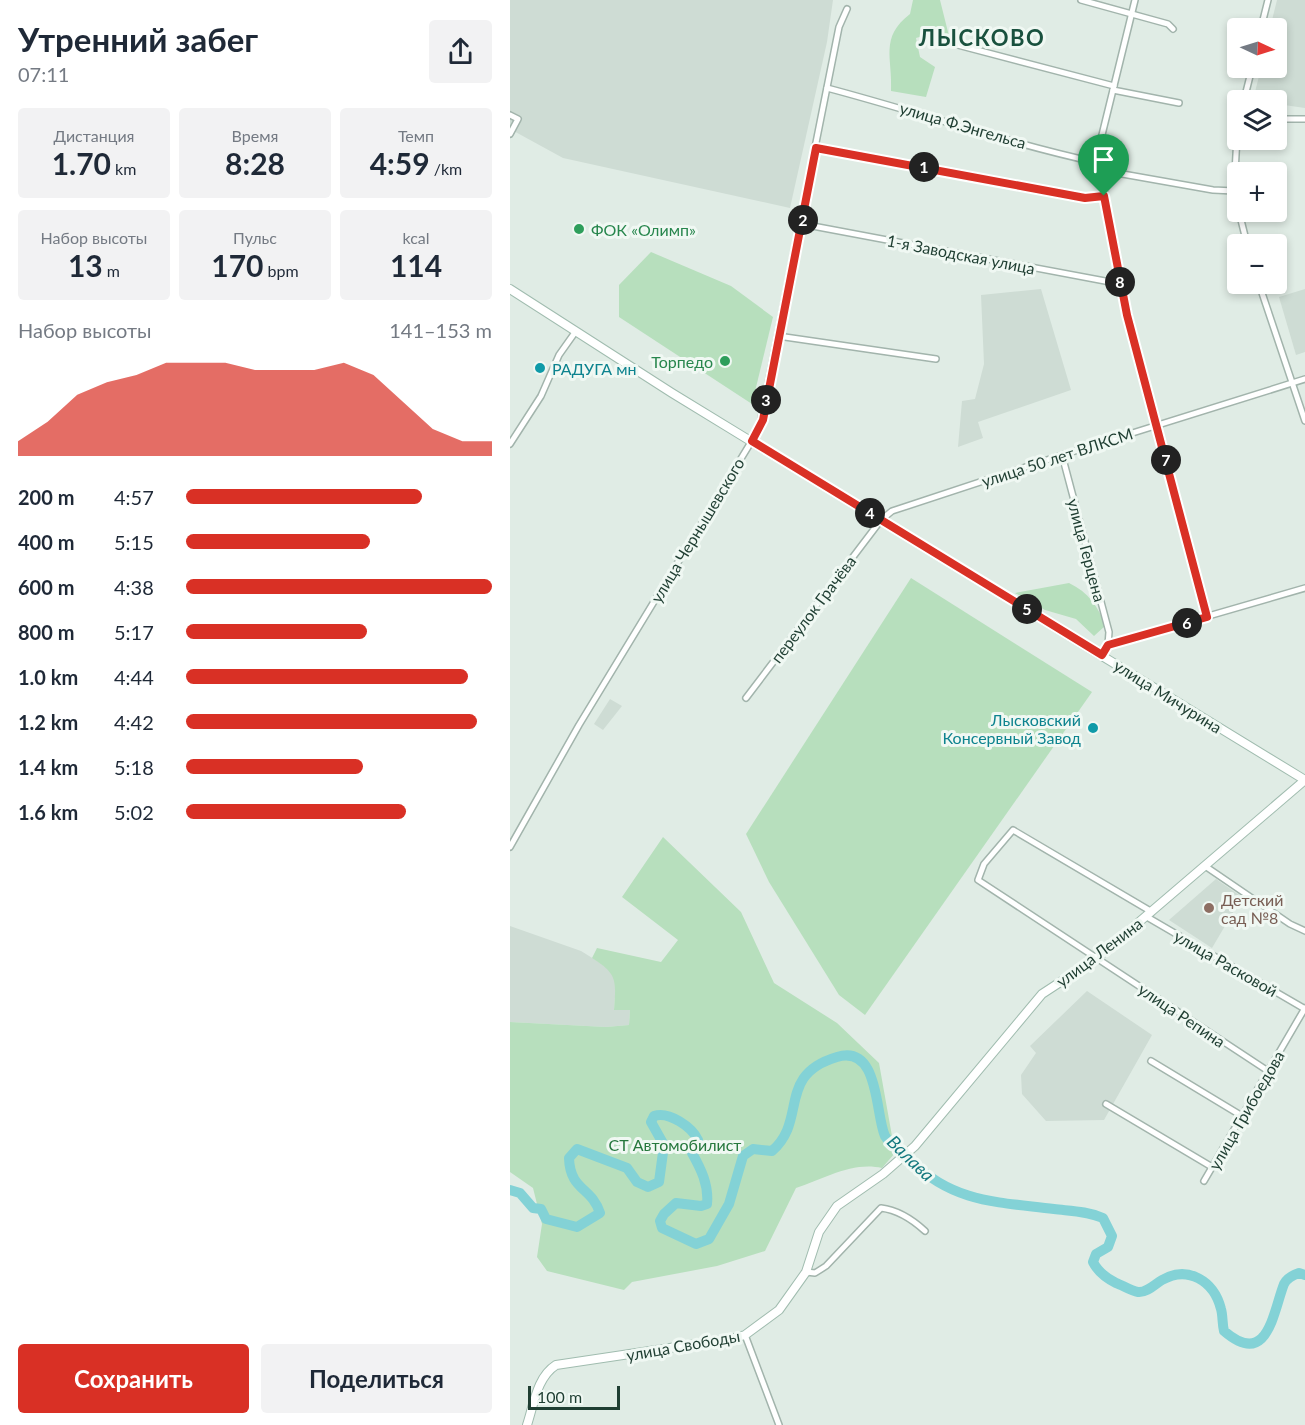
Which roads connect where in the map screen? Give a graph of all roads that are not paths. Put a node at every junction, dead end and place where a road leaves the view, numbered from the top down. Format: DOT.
graph roads {
  1 [pos="1081,0"];
  2 [pos="1135,0"];
  3 [pos="1268,0"];
  4 [pos="847,9"];
  5 [pos="1131,14"];
  6 [pos="1264,18"];
  7 [pos="1173,29"];
  8 [pos="950,43"];
  9 [pos="827,88"];
  10 [pos="1113,88"];
  11 [pos="1179,103"];
  12 [pos="510,115"];
  13 [pos="1287,119"];
  14 [pos="1305,119"];
  15 [pos="510,134"];
  16 [pos="816,148"];
  17 [pos="1100,167"];
  18 [pos="1227,191"];
  19 [pos="1104,196"];
  20 [pos="802,224"];
  21 [pos="1120,284"];
  22 [pos="510,289"];
  23 [pos="1262,294"];
  24 [pos="576,331"];
  25 [pos="778,336"];
  26 [pos="936,359"];
  27 [pos="1305,380"];
  28 [pos="1293,383"];
  29 [pos="1305,421"];
  30 [pos="1156,425"];
  31 [pos="752,441"];
  32 [pos="510,444"];
  33 [pos="1062,455"];
  34 [pos="881,520"];
  35 [pos="1305,588"];
  36 [pos="1207,617"];
  37 [pos="1108,645"];
  38 [pos="1102,655"];
  39 [pos="746,698"];
  40 [pos="1305,780"];
  41 [pos="1013,830"];
  42 [pos="510,847"];
  43 [pos="1205,866"];
  44 [pos="1150,914"];
  45 [pos="1305,931"];
  46 [pos="1097,958"];
  47 [pos="1305,1008"];
  48 [pos="1150,1061"];
  49 [pos="1268,1071"];
  50 [pos="1106,1104"];
  51 [pos="1242,1116"];
  52 [pos="1212,1167"];
  53 [pos="1204,1181"];
  54 [pos="925,1231"];
  55 [pos="806,1272"];
  56 [pos="745,1335"];
  57 [pos="527,1425"];
  58 [pos="779,1425"];
  1 -- 5 [label="street"];
  2 -- 5 [label="street"];
  3 -- 6 [label="street"];
  4 -- 9 [label="street, улица Чернышевского"];
  5 -- 7 [label="street"];
  5 -- 10 [label="street"];
  8 -- 10 [label="street"];
  9 -- 16 [label="street, улица Чернышевского"];
  9 -- 17 [label="street, улица Ф.Энгельса"];
  10 -- 11 [label="street"];
  10 -- 17 [label="street"];
  12 -- 15 [label="street"];
  13 -- 14 [label="street"];
  16 -- 19 [label="street"];
  16 -- 20 [label="street, улица Чернышевского"];
  17 -- 18 [label="street, улица Ф.Энгельса"];
  17 -- 19 [label="street"];
  19 -- 21 [label="street"];
  20 -- 21 [label="street, 1-я Заводская улица"];
  20 -- 25 [label="street, улица Чернышевского"];
  21 -- 30 [label="street"];
  22 -- 24 [label="main road, улица Мичурина"];
  23 -- 28 [label="street"];
  24 -- 31 [label="main road, улица Мичурина"];
  24 -- 32 [label="street"];
  25 -- 26 [label="street"];
  25 -- 31 [label="street, улица Чернышевского"];
  27 -- 28 [label="street, улица 50 лет ВЛКСМ"];
  28 -- 29 [label="street"];
  28 -- 30 [label="street, улица 50 лет ВЛКСМ"];
  30 -- 33 [label="street, улица 50 лет ВЛКСМ"];
  30 -- 36 [label="street"];
  31 -- 34 [label="main road, улица Мичурина"];
  31 -- 42 [label="street, улица Чернышевского"];
  33 -- 34 [label="street, улица 50 лет ВЛКСМ"];
  33 -- 37 [label="street, улица Герцена"];
  34 -- 38 [label="main road, улица Мичурина"];
  34 -- 39 [label="street, переулок Грачёва"];
  35 -- 36 [label="street"];
  36 -- 37 [label="street"];
  37 -- 38 [label="street"];
  38 -- 40 [label="main road, улица Мичурина"];
  40 -- 43 [label="main road, улица Ленина"];
  41 -- 44 [label="street, улица Расковой"];
  41 -- 46 [label="street, улица Репина"];
  43 -- 44 [label="main road, улица Ленина"];
  43 -- 45 [label="street"];
  44 -- 46 [label="main road, улица Ленина"];
  44 -- 47 [label="street, улица Расковой"];
  46 -- 49 [label="street, улица Репина"];
  46 -- 55 [label="main road, улица Ленина"];
  47 -- 49 [label="street, улица Грибоедова"];
  48 -- 51 [label="street"];
  49 -- 51 [label="street, улица Грибоедова"];
  50 -- 52 [label="street"];
  51 -- 52 [label="street, улица Грибоедова"];
  52 -- 53 [label="street, улица Грибоедова"];
  54 -- 55 [label="street, улица Свободы"];
  55 -- 56 [label="main road, улица Свободы"];
  56 -- 57 [label="main road, улица Свободы"];
  56 -- 58 [label="street"];
}
